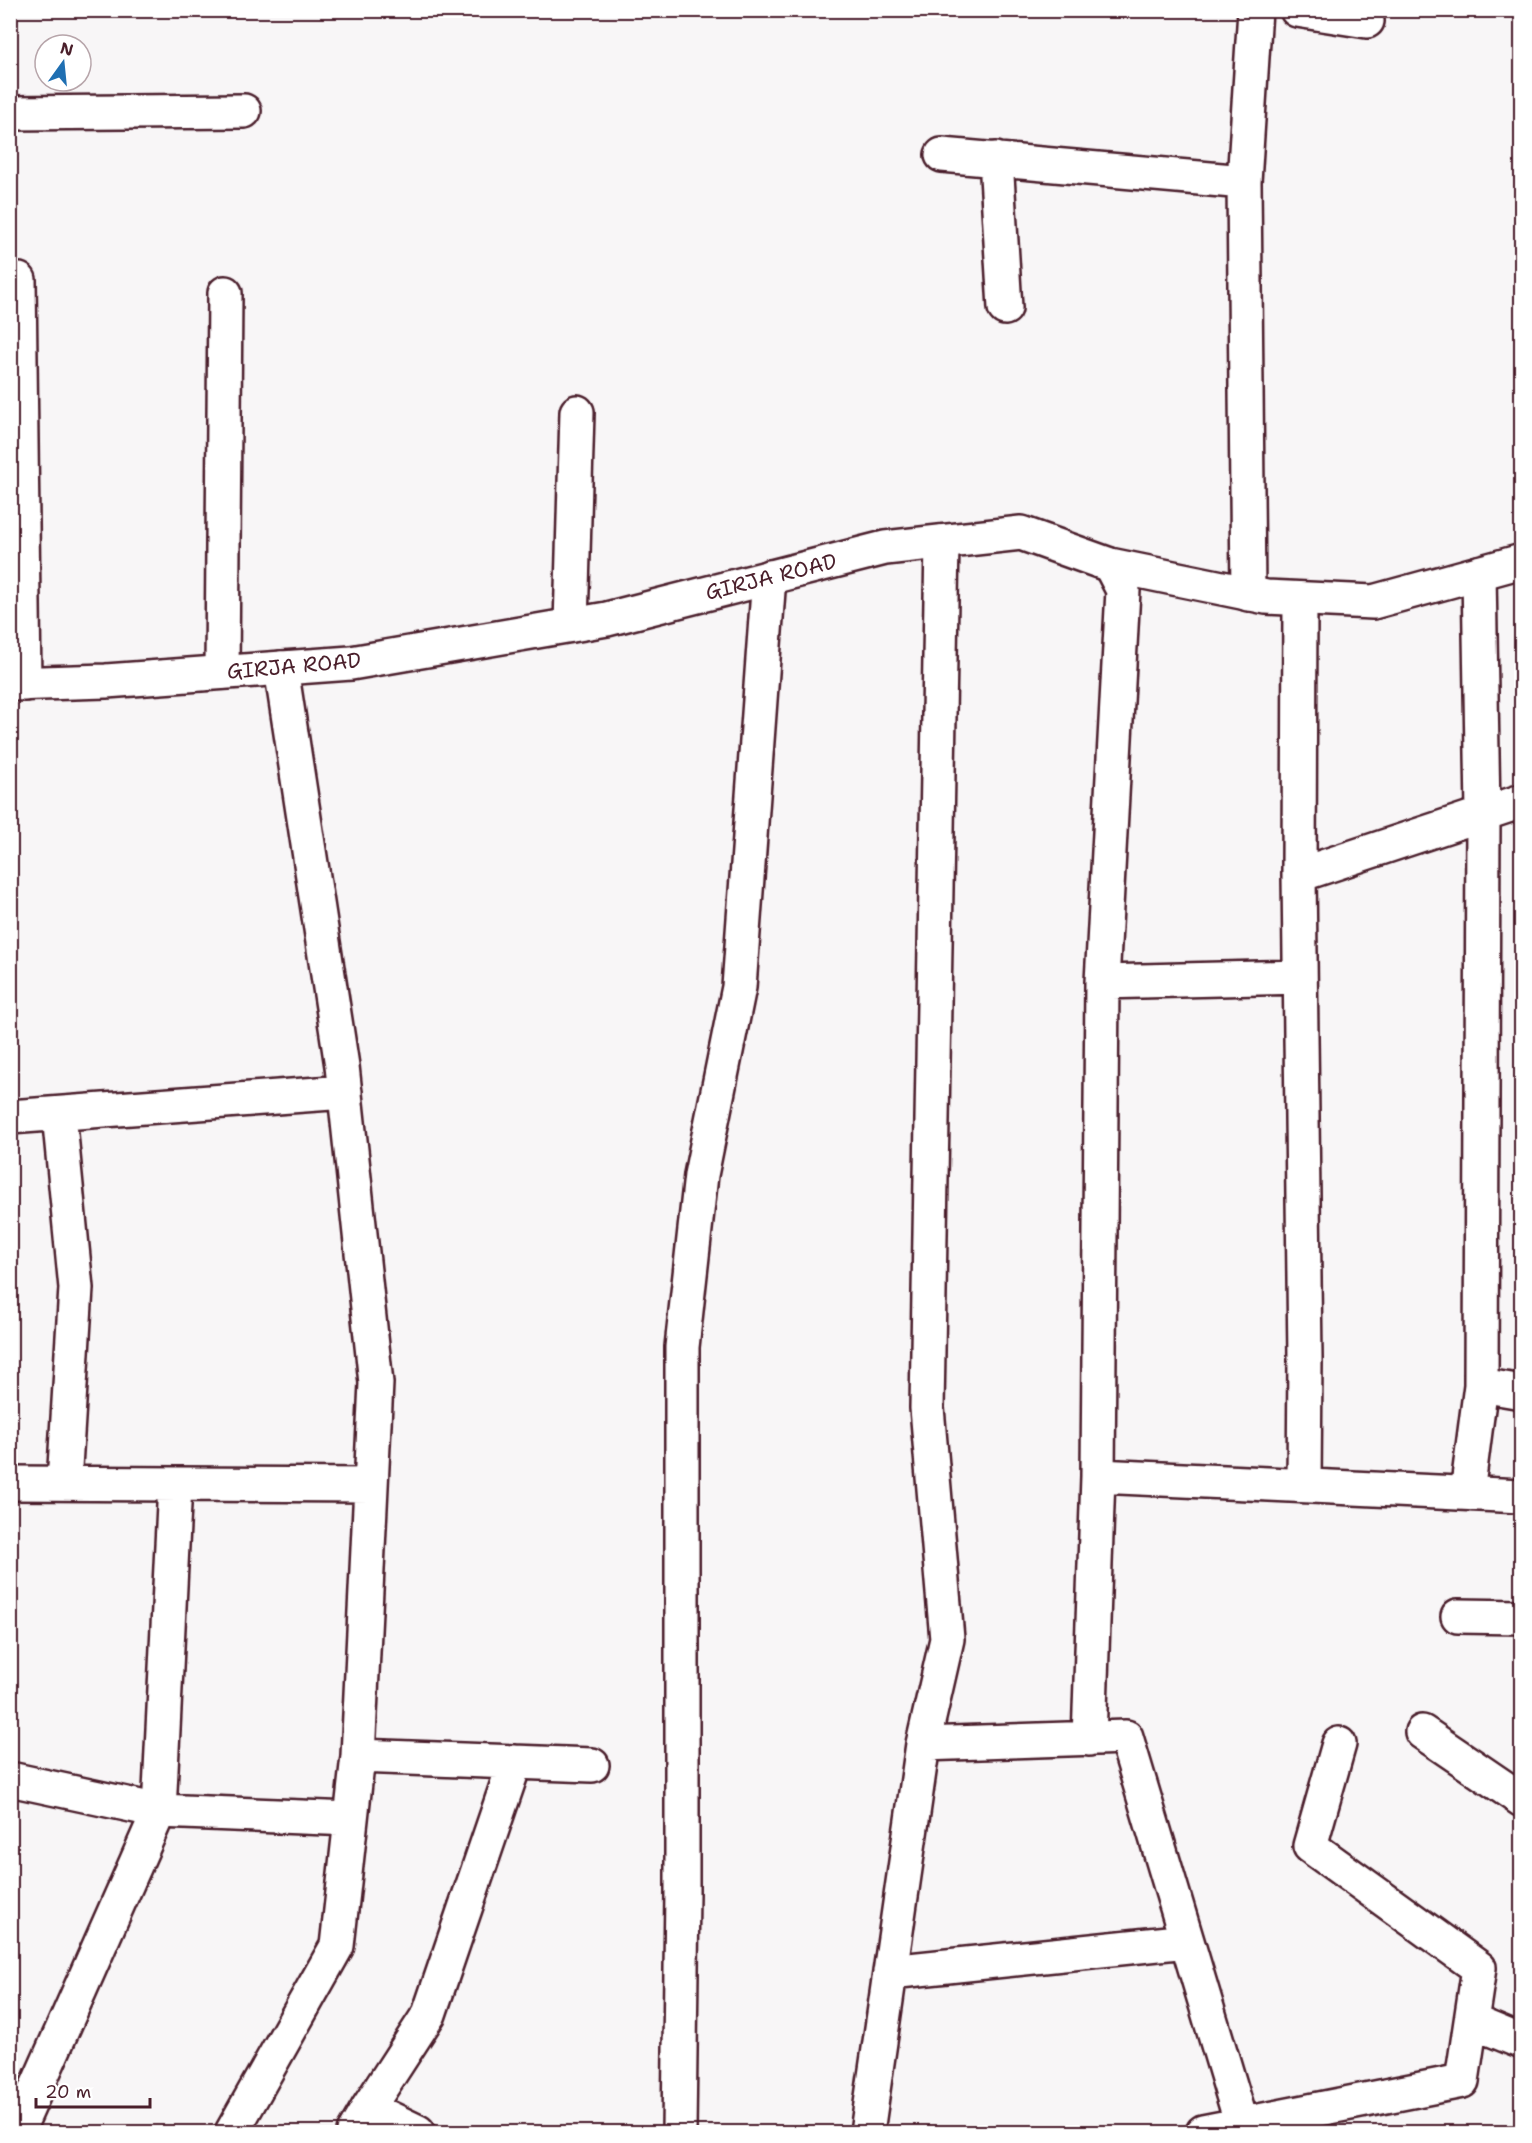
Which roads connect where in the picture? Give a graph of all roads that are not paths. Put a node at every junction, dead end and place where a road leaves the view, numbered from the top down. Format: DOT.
graph roads {
  1 [pos="1255,10"];
  2 [pos="1297,10"];
  3 [pos="1367,21"];
  4 [pos="244,111"];
  5 [pos="10,113"];
  6 [pos="942,154"];
  7 [pos="996,159"];
  8 [pos="1244,182"];
  9 [pos="10,280"];
  10 [pos="225,293"];
  11 [pos="1005,308"];
  12 [pos="577,412"];
  13 [pos="942,542"];
  14 [pos="1521,561"];
  15 [pos="1110,565"];
  16 [pos="1479,573"];
  17 [pos="769,577"];
  18 [pos="1248,594"];
  19 [pos="1300,599"];
  20 [pos="571,625"];
  21 [pos="281,668"];
  22 [pos="222,672"];
  23 [pos="17,684"];
  24 [pos="1521,801"];
  25 [pos="1484,813"];
  26 [pos="1299,875"];
  27 [pos="1300,977"];
  28 [pos="1102,982"];
  29 [pos="345,1092"];
  30 [pos="59,1114"];
  31 [pos="10,1117"];
  32 [pos="1480,1385"];
  33 [pos="1521,1392"];
  34 [pos="1098,1476"];
  35 [pos="10,1483"];
  36 [pos="64,1483"];
  37 [pos="175,1484"];
  38 [pos="371,1485"];
  39 [pos="1305,1485"];
  40 [pos="1467,1494"];
  41 [pos="1521,1496"];
  42 [pos="1458,1616"];
  43 [pos="1521,1617"];
  44 [pos="1422,1732"];
  45 [pos="1089,1739"];
  46 [pos="923,1744"];
  47 [pos="1339,1744"];
  48 [pos="358,1756"];
  49 [pos="515,1762"];
  50 [pos="592,1765"];
  51 [pos="10,1779"];
  52 [pos="1521,1800"];
  53 [pos="159,1811"];
  54 [pos="351,1819"];
  55 [pos="1187,1941"];
  56 [pos="890,1972"];
  57 [pos="1471,2021"];
  58 [pos="1521,2042"];
  59 [pos="361,2120"];
  60 [pos="1294,2123"];
  61 [pos="1242,2124"];
  62 [pos="17,2133"];
  63 [pos="232,2133"];
  64 [pos="418,2133"];
  65 [pos="679,2133"];
  66 [pos="867,2133"];
  67 [pos="1203,2133"];
  1 -- 8 [label="street"];
  2 -- 3 [label="street"];
  4 -- 5 [label="street"];
  6 -- 7 [label="street"];
  7 -- 8 [label="street"];
  7 -- 11 [label="street"];
  8 -- 18 [label="street"];
  9 -- 23 [label="street"];
  10 -- 22 [label="street"];
  12 -- 20 [label="street"];
  13 -- 15 [label="street, GIRJA ROAD"];
  13 -- 17 [label="street, GIRJA ROAD"];
  13 -- 46 [label="street"];
  14 -- 16 [label="street, GIRJA ROAD"];
  15 -- 18 [label="street, GIRJA ROAD"];
  15 -- 28 [label="street"];
  16 -- 19 [label="street, GIRJA ROAD"];
  16 -- 25 [label="street"];
  17 -- 20 [label="street, GIRJA ROAD"];
  17 -- 65 [label="street"];
  18 -- 19 [label="street, GIRJA ROAD"];
  19 -- 26 [label="street"];
  20 -- 21 [label="street, GIRJA ROAD"];
  21 -- 22 [label="street, GIRJA ROAD"];
  21 -- 29 [label="street"];
  22 -- 23 [label="street, GIRJA ROAD"];
  24 -- 25 [label="street"];
  25 -- 26 [label="street"];
  25 -- 32 [label="street"];
  26 -- 27 [label="street"];
  27 -- 28 [label="street"];
  27 -- 39 [label="street"];
  28 -- 34 [label="street"];
  29 -- 30 [label="street"];
  29 -- 38 [label="street"];
  30 -- 31 [label="street"];
  30 -- 36 [label="street"];
  32 -- 33 [label="street"];
  32 -- 40 [label="street"];
  34 -- 39 [label="street"];
  34 -- 45 [label="street"];
  35 -- 36 [label="street"];
  36 -- 37 [label="street"];
  37 -- 38 [label="street"];
  37 -- 53 [label="street"];
  38 -- 48 [label="street"];
  39 -- 40 [label="street"];
  40 -- 41 [label="street"];
  42 -- 43 [label="street"];
  44 -- 52 [label="street"];
  45 -- 46 [label="street"];
  45 -- 55 [label="street"];
  46 -- 56 [label="street"];
  47 -- 57 [label="street"];
  48 -- 49 [label="street"];
  48 -- 54 [label="street"];
  49 -- 50 [label="street"];
  49 -- 59 [label="street"];
  51 -- 53 [label="street"];
  53 -- 54 [label="street"];
  53 -- 62 [label="street"];
  54 -- 63 [label="street"];
  55 -- 56 [label="street"];
  55 -- 61 [label="street"];
  56 -- 66 [label="street"];
  57 -- 58 [label="street"];
  57 -- 60 [label="street"];
  59 -- 64 [label="street"];
  60 -- 61 [label="street"];
  61 -- 67 [label="street"];
}
